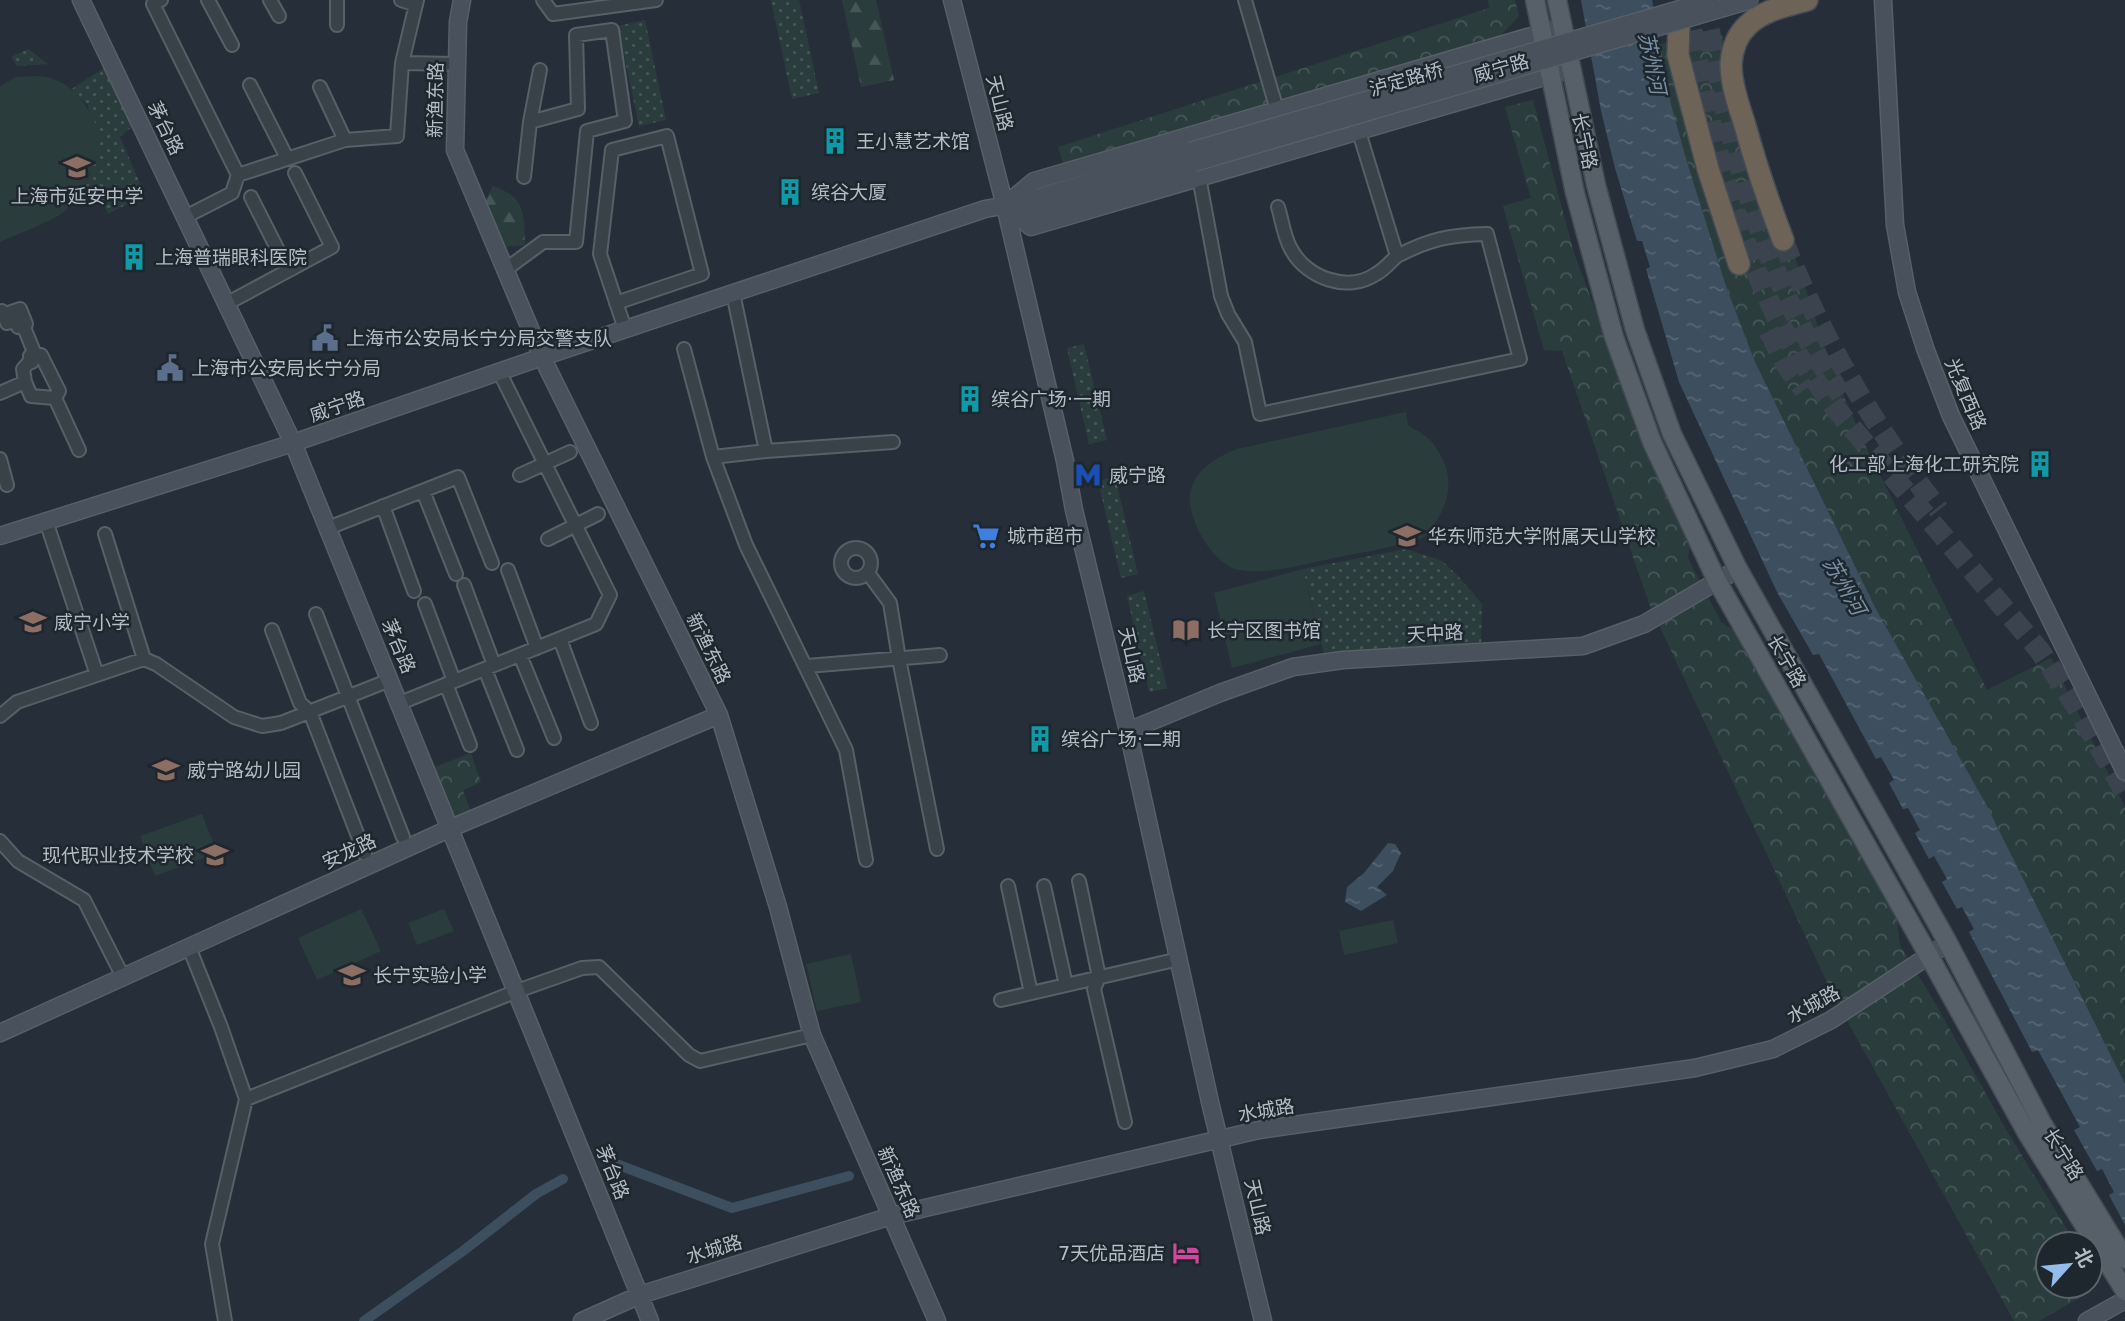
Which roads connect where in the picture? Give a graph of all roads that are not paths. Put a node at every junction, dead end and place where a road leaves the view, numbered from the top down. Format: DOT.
graph roads {
  1 [pos="81,0"];
  2 [pos="208,0"];
  3 [pos="270,0"];
  4 [pos="337,0"];
  5 [pos="401,0"];
  6 [pos="462,0"];
  7 [pos="543,0"];
  8 [pos="656,0"];
  9 [pos="952,0"];
  10 [pos="1245,0"];
  11 [pos="1535,0"];
  12 [pos="1557,0"];
  13 [pos="1694,0"];
  14 [pos="1711,0"];
  15 [pos="1751,0"];
  16 [pos="1807,0"];
  17 [pos="1883,0"];
  18 [pos="155,1"];
  19 [pos="416,2"];
  20 [pos="279,16"];
  21 [pos="337,25"];
  22 [pos="1562,27"];
  23 [pos="1541,33"];
  24 [pos="232,45"];
  25 [pos="402,63"];
  26 [pos="457,64"];
  27 [pos="1571,69"];
  28 [pos="540,70"];
  29 [pos="1550,76"];
  30 [pos="250,85"];
  31 [pos="320,87"];
  32 [pos="578,109"];
  33 [pos="1277,110"];
  34 [pos="530,122"];
  35 [pos="587,131"];
  36 [pos="1359,132"];
  37 [pos="345,140"];
  38 [pos="287,158"];
  39 [pos="1194,164"];
  40 [pos="295,173"];
  41 [pos="238,175"];
  42 [pos="524,177"];
  43 [pos="251,197"];
  44 [pos="1005,206"];
  45 [pos="1278,207"];
  46 [pos="185,217"];
  47 [pos="1783,240"];
  48 [pos="1397,256"];
  49 [pos="1739,264"];
  50 [pos="505,270"];
  51 [pos="288,271"];
  52 [pos="733,293"];
  53 [pos="616,303"];
  54 [pos="226,304"];
  55 [pos="0,312"];
  56 [pos="625,329"];
  57 [pos="684,349"];
  58 [pos="35,356"];
  59 [pos="542,357"];
  60 [pos="499,371"];
  61 [pos="25,382"];
  62 [pos="0,393"];
  63 [pos="52,394"];
  64 [pos="893,442"];
  65 [pos="293,443"];
  66 [pos="79,450"];
  67 [pos="766,451"];
  68 [pos="570,452"];
  69 [pos="713,457"];
  70 [pos="0,461"];
  71 [pos="545,464"];
  72 [pos="520,475"];
  73 [pos="8,485"];
  74 [pos="424,491"];
  75 [pos="383,506"];
  76 [pos="598,514"];
  77 [pos="46,521"];
  78 [pos="576,525"];
  79 [pos="328,528"];
  80 [pos="105,534"];
  81 [pos="0,536"];
  82 [pos="548,539"];
  83 [pos="492,563"];
  84 [pos="1738,569"];
  85 [pos="508,570"];
  86 [pos="868,573"];
  87 [pos="456,574"];
  88 [pos="1717,581"];
  89 [pos="464,585"];
  90 [pos="414,590"];
  91 [pos="425,604"];
  92 [pos="316,614"];
  93 [pos="272,631"];
  94 [pos="560,639"];
  95 [pos="537,648"];
  96 [pos="520,654"];
  97 [pos="940,655"];
  98 [pos="144,659"];
  99 [pos="899,659"];
  100 [pos="807,666"];
  101 [pos="490,667"];
  102 [pos="97,675"];
  103 [pos="390,680"];
  104 [pos="450,683"];
  105 [pos="348,696"];
  106 [pos="400,703"];
  107 [pos="310,712"];
  108 [pos="719,715"];
  109 [pos="0,716"];
  110 [pos="592,723"];
  111 [pos="1128,731"];
  112 [pos="554,738"];
  113 [pos="470,745"];
  114 [pos="517,750"];
  115 [pos="2125,772"];
  116 [pos="450,828"];
  117 [pos="403,837"];
  118 [pos="0,841"];
  119 [pos="937,849"];
  120 [pos="365,854"];
  121 [pos="866,860"];
  122 [pos="1079,881"];
  123 [pos="1008,886"];
  124 [pos="1044,886"];
  125 [pos="1948,943"];
  126 [pos="189,947"];
  127 [pos="1929,956"];
  128 [pos="1179,960"];
  129 [pos="123,977"];
  130 [pos="1099,977"];
  131 [pos="1066,985"];
  132 [pos="517,991"];
  133 [pos="1031,993"];
  134 [pos="1001,1000"];
  135 [pos="0,1033"];
  136 [pos="812,1035"];
  137 [pos="246,1099"];
  138 [pos="1125,1122"];
  139 [pos="1221,1140"];
  140 [pos="891,1216"];
  141 [pos="2125,1259"];
  142 [pos="2125,1291"];
  143 [pos="639,1295"];
  144 [pos="2125,1300"];
  145 [pos="225,1321"];
  146 [pos="582,1321"];
  147 [pos="650,1321"];
  148 [pos="937,1321"];
  149 [pos="1263,1321"];
  150 [pos="2087,1321"];
  1 -- 46 [label="street, 茅台路"];
  2 -- 24 [label="street"];
  3 -- 20 [label="street"];
  4 -- 21 [label="street"];
  5 -- 19 [label="street"];
  6 -- 26 [label="street, 新渔东路"];
  7 -- 8 [label="street"];
  9 -- 44 [label="street, 天山路"];
  10 -- 33 [label="street"];
  11 -- 23 [label="main road, 长宁路"];
  12 -- 22 [label="main road, 长宁路"];
  13 -- 49 [label="highway"];
  14 -- 39 [label="street, 泸定路桥, bridge"];
  15 -- 39 [label="street, 泸定路桥, bridge"];
  16 -- 47 [label="highway"];
  17 -- 115 [label="street, 光复西路"];
  18 -- 41 [label="street"];
  19 -- 25 [label="street"];
  22 -- 23 [label="street, 威宁路"];
  22 -- 27 [label="main road, 长宁路"];
  23 -- 29 [label="main road, 长宁路"];
  23 -- 33 [label="street, 威宁路"];
  25 -- 26 [label="street"];
  25 -- 37 [label="street"];
  26 -- 50 [label="street, 新渔东路"];
  27 -- 29 [label="street, 威宁路"];
  27 -- 84 [label="main road, 长宁路"];
  28 -- 34 [label="street"];
  29 -- 36 [label="street, 威宁路"];
  29 -- 88 [label="main road, 长宁路"];
  30 -- 38 [label="street"];
  31 -- 37 [label="street"];
  32 -- 34 [label="street"];
  32 -- 35 [label="street"];
  32 -- 35 [label="street"];
  33 -- 44 [label="street, 威宁路"];
  34 -- 42 [label="street"];
  35 -- 50 [label="street"];
  36 -- 39 [label="street, 威宁路"];
  36 -- 48 [label="street"];
  37 -- 38 [label="street"];
  38 -- 41 [label="street"];
  39 -- 44 [label="street, 威宁路"];
  39 -- 48 [label="street"];
  40 -- 51 [label="street"];
  41 -- 46 [label="street"];
  43 -- 51 [label="street"];
  44 -- 52 [label="street, 威宁路"];
  44 -- 111 [label="street, 天山路"];
  45 -- 48 [label="street"];
  46 -- 54 [label="street, 茅台路"];
  50 -- 59 [label="street, 新渔东路"];
  51 -- 54 [label="street"];
  52 -- 56 [label="street, 威宁路"];
  52 -- 67 [label="street"];
  53 -- 53 [label="street"];
  53 -- 56 [label="street"];
  54 -- 65 [label="street, 茅台路"];
  55 -- 58 [label="street"];
  56 -- 59 [label="street, 威宁路"];
  57 -- 69 [label="street"];
  58 -- 61 [label="street"];
  58 -- 63 [label="street"];
  59 -- 60 [label="street, 威宁路"];
  59 -- 108 [label="street, 新渔东路"];
  60 -- 65 [label="street, 威宁路"];
  60 -- 71 [label="street"];
  61 -- 62 [label="street"];
  61 -- 63 [label="street"];
  63 -- 66 [label="street"];
  64 -- 67 [label="street"];
  65 -- 77 [label="street, 威宁路"];
  65 -- 79 [label="street, 茅台路"];
  67 -- 69 [label="street"];
  68 -- 71 [label="street"];
  69 -- 100 [label="street"];
  70 -- 73 [label="street"];
  71 -- 72 [label="street"];
  71 -- 78 [label="street"];
  74 -- 75 [label="street"];
  74 -- 83 [label="street"];
  74 -- 87 [label="street"];
  75 -- 79 [label="street"];
  75 -- 90 [label="street"];
  76 -- 78 [label="street"];
  77 -- 81 [label="street, 威宁路"];
  77 -- 102 [label="street"];
  78 -- 82 [label="street"];
  78 -- 94 [label="street"];
  79 -- 103 [label="street, 茅台路"];
  80 -- 98 [label="street"];
  84 -- 88 [label="street, 天中路"];
  84 -- 125 [label="main road, 长宁路"];
  85 -- 95 [label="street"];
  86 -- 99 [label="street"];
  88 -- 111 [label="street, 天中路"];
  88 -- 127 [label="main road, 长宁路"];
  89 -- 101 [label="street"];
  91 -- 104 [label="street"];
  92 -- 105 [label="street"];
  93 -- 107 [label="street"];
  94 -- 95 [label="street"];
  94 -- 110 [label="street"];
  95 -- 96 [label="street"];
  96 -- 101 [label="street"];
  96 -- 112 [label="street"];
  97 -- 99 [label="street"];
  98 -- 102 [label="street"];
  98 -- 107 [label="street"];
  99 -- 100 [label="street"];
  99 -- 119 [label="street"];
  100 -- 121 [label="street"];
  101 -- 104 [label="street"];
  101 -- 114 [label="street"];
  102 -- 109 [label="street"];
  103 -- 105 [label="street"];
  103 -- 106 [label="street, 茅台路"];
  104 -- 106 [label="street"];
  104 -- 113 [label="street"];
  105 -- 107 [label="street"];
  105 -- 117 [label="street"];
  106 -- 116 [label="street, 茅台路"];
  107 -- 120 [label="street"];
  108 -- 116 [label="street, 安龙路"];
  108 -- 136 [label="street, 新渔东路"];
  111 -- 128 [label="street, 天山路"];
  116 -- 126 [label="street, 安龙路"];
  116 -- 132 [label="street, 茅台路"];
  118 -- 129 [label="street"];
  122 -- 130 [label="street"];
  123 -- 133 [label="street"];
  124 -- 131 [label="street"];
  125 -- 127 [label="street, 水城路"];
  125 -- 141 [label="main road, 长宁路"];
  126 -- 129 [label="street, 安龙路"];
  126 -- 137 [label="street"];
  127 -- 139 [label="street, 水城路"];
  127 -- 142 [label="main road, 长宁路"];
  128 -- 130 [label="street"];
  128 -- 139 [label="street, 天山路"];
  129 -- 135 [label="street, 安龙路"];
  130 -- 131 [label="street"];
  130 -- 138 [label="street"];
  131 -- 133 [label="street"];
  132 -- 136 [label="street"];
  132 -- 137 [label="street"];
  132 -- 143 [label="street, 茅台路"];
  133 -- 134 [label="street"];
  136 -- 140 [label="street, 新渔东路"];
  137 -- 145 [label="street"];
  139 -- 140 [label="street, 水城路"];
  139 -- 149 [label="street, 天山路"];
  140 -- 143 [label="street, 水城路"];
  140 -- 148 [label="street, 新渔东路"];
  143 -- 146 [label="street, 水城路"];
  143 -- 147 [label="street, 茅台路"];
  144 -- 150 [label="street"];
}
